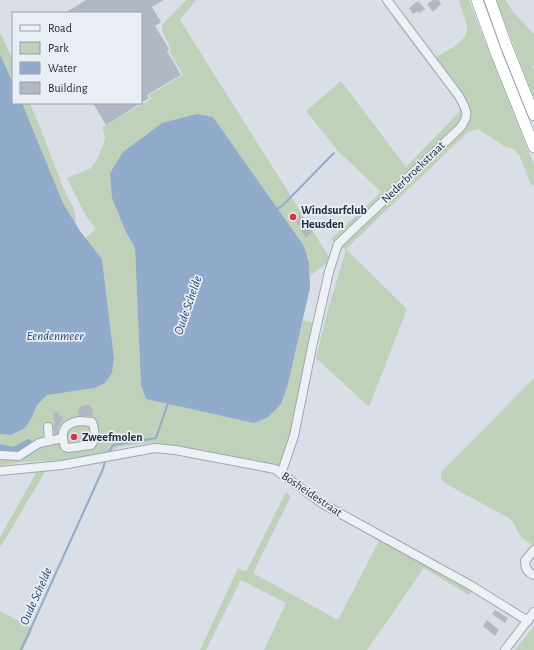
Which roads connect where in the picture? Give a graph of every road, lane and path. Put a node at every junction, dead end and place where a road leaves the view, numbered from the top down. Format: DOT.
graph roads {
  1 [pos="387,0"];
  2 [pos="477,0"];
  3 [pos="490,0"];
  4 [pos="534,115"];
  5 [pos="534,147"];
  6 [pos="48,428"];
  7 [pos="63,438"];
  8 [pos="49,441"];
  9 [pos="0,455"];
  10 [pos="0,471"];
  11 [pos="282,474"];
  12 [pos="534,550"];
  13 [pos="534,575"];
  14 [pos="534,612"];
  15 [pos="528,620"];
  16 [pos="505,650"];
  1 -- 11 [label="street, Nederbroekstraat"];
  2 -- 5 [label="highway"];
  3 -- 4 [label="highway"];
  6 -- 8 [label="street"];
  7 -- 8 [label="street"];
  8 -- 9 [label="street"];
  10 -- 11 [label="street, Bosheidestraat"];
  11 -- 15 [label="street, Bosheidestraat"];
  12 -- 13 [label="street"];
  14 -- 15 [label="street"];
  15 -- 16 [label="street"];
}
